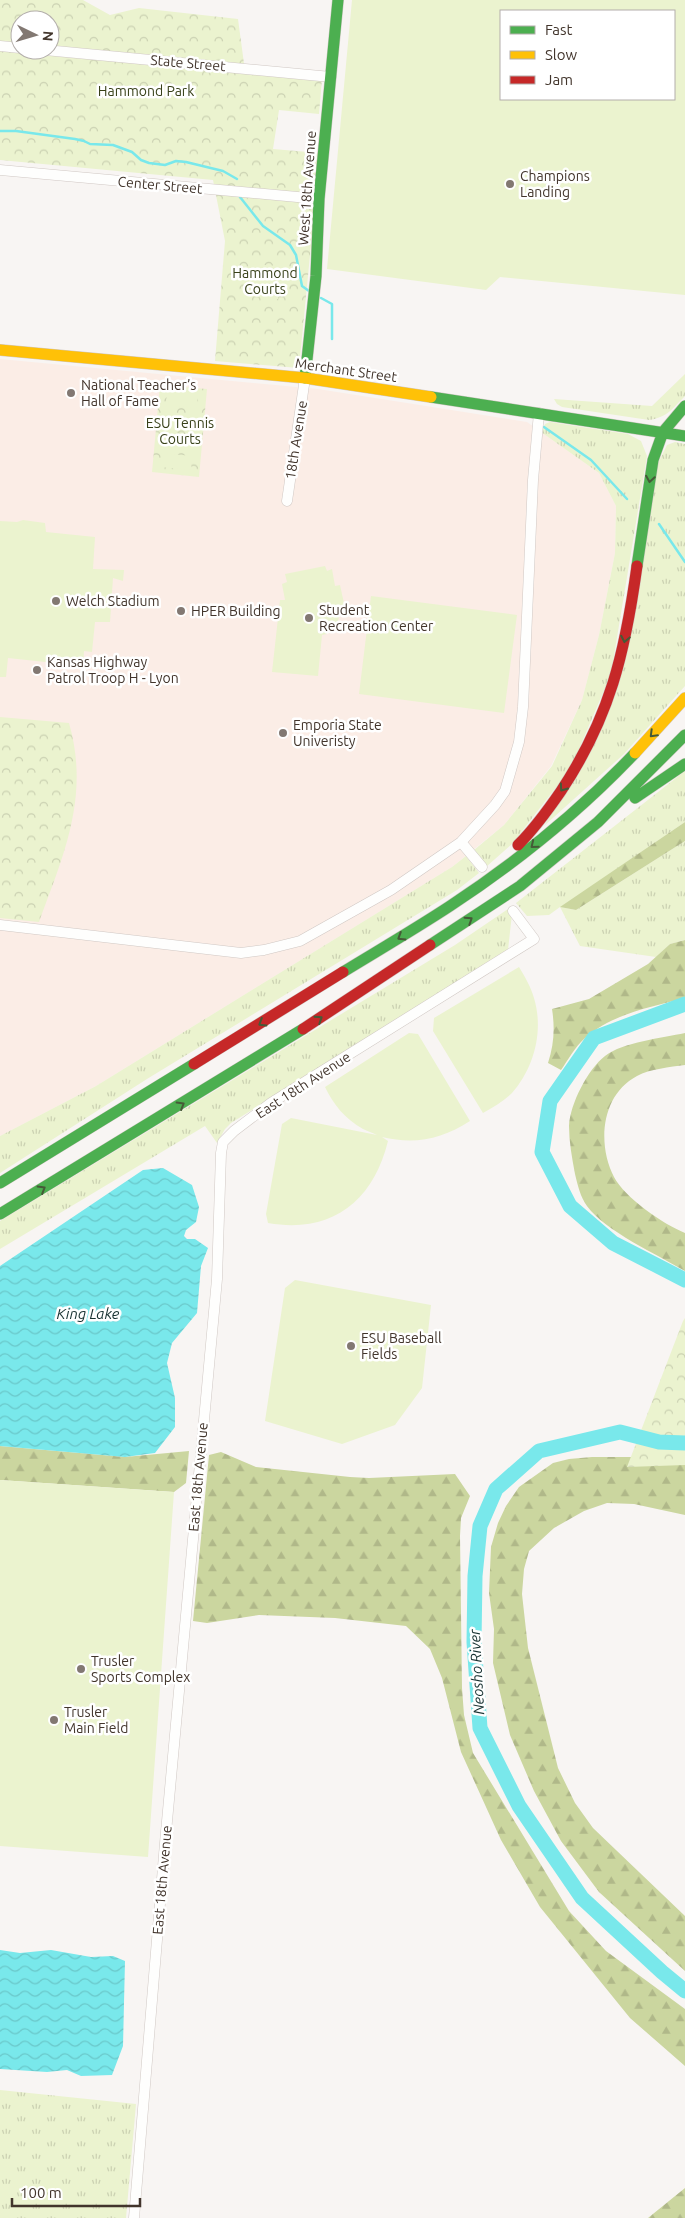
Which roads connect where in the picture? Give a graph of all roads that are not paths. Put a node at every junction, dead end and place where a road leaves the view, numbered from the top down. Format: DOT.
graph roads {
  1 [pos="338,0"];
  2 [pos="60,51"];
  3 [pos="331,77"];
  4 [pos="0,170"];
  5 [pos="319,200"];
  6 [pos="0,350"];
  7 [pos="305,378"];
  8 [pos="685,406"];
  9 [pos="539,413"];
  10 [pos="663,432"];
  11 [pos="685,436"];
  12 [pos="287,501"];
  13 [pos="685,698"];
  14 [pos="685,734"];
  15 [pos="685,764"];
  16 [pos="598,822"];
  17 [pos="461,842"];
  18 [pos="482,867"];
  19 [pos="467,895"];
  20 [pos="513,910"];
  21 [pos="0,925"];
  22 [pos="0,1182"];
  23 [pos="0,1214"];
  24 [pos="134,2218"];
  1 -- 3 [label="main road, West 18th Avenue"];
  2 -- 3 [label="street, State Street"];
  3 -- 5 [label="main road, West 18th Avenue"];
  4 -- 5 [label="street, Center Street"];
  5 -- 7 [label="main road, West 18th Avenue"];
  6 -- 7 [label="main road, Merchant Street"];
  7 -- 9 [label="main road, Merchant Street"];
  7 -- 12 [label="street, 18th Avenue"];
  8 -- 10 [label="main road"];
  9 -- 10 [label="main road, Merchant Street"];
  9 -- 17 [label="street"];
  10 -- 11 [label="main road, Merchant Street"];
  10 -- 19 [label="main road, one-way"];
  13 -- 19 [label="main road, one-way"];
  14 -- 16 [label="main road"];
  15 -- 16 [label="main road"];
  23 -- 16 [label="main road, one-way"];
  17 -- 18 [label="street"];
  17 -- 21 [label="street"];
  19 -- 22 [label="main road, one-way"];
  20 -- 24 [label="street, East 18th Avenue"];
}
